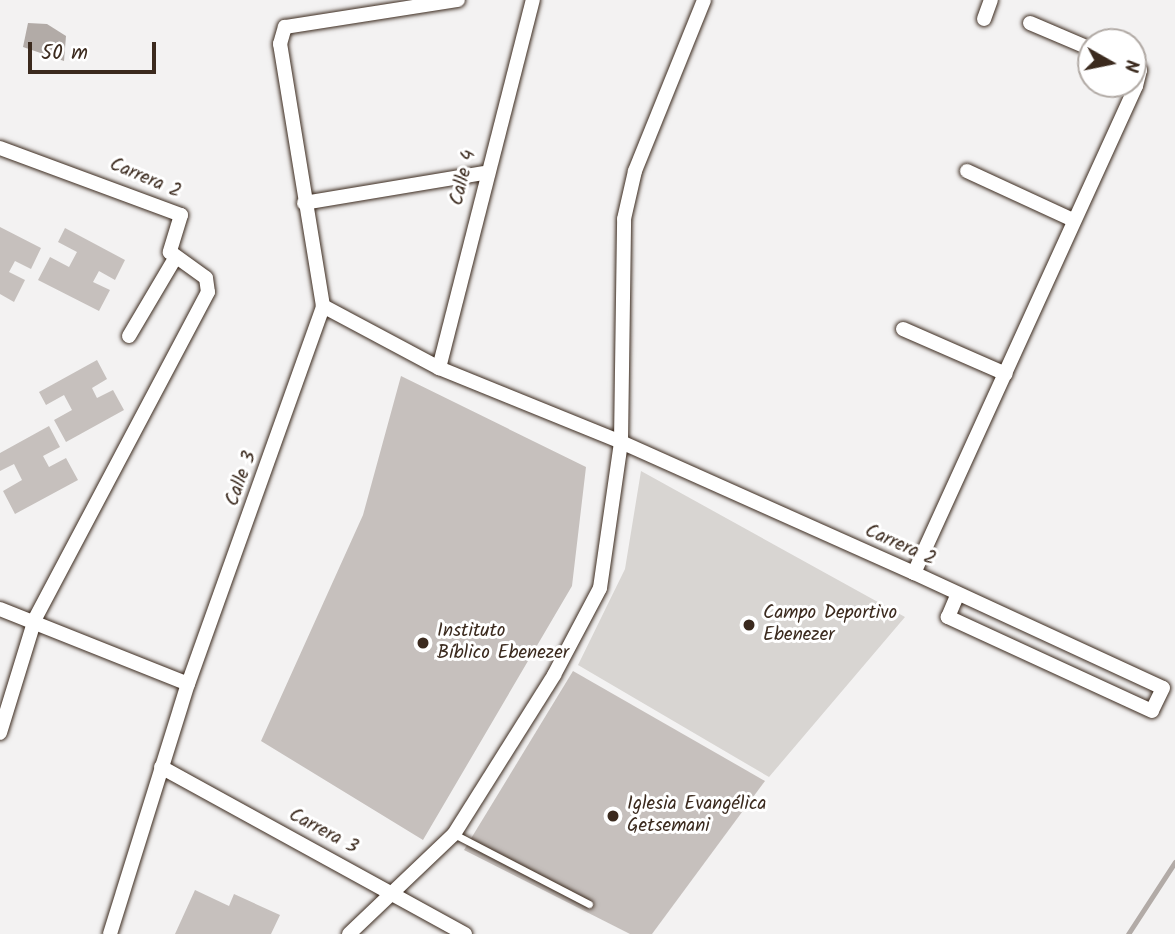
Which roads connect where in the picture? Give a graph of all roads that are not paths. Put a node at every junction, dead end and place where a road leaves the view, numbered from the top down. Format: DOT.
graph roads {
  1 [pos="458,0"];
  2 [pos="533,0"];
  3 [pos="704,0"];
  4 [pos="991,0"];
  5 [pos="984,19"];
  6 [pos="1030,23"];
  7 [pos="1077,43"];
  8 [pos="1130,98"];
  9 [pos="0,148"];
  10 [pos="967,171"];
  11 [pos="484,173"];
  12 [pos="304,203"];
  13 [pos="1073,220"];
  14 [pos="174,260"];
  15 [pos="323,306"];
  16 [pos="903,329"];
  17 [pos="129,336"];
  18 [pos="439,368"];
  19 [pos="1006,374"];
  20 [pos="621,442"];
  21 [pos="914,573"];
  22 [pos="958,594"];
  23 [pos="0,609"];
  24 [pos="35,619"];
  25 [pos="188,684"];
  26 [pos="0,733"];
  27 [pos="162,767"];
  28 [pos="454,834"];
  29 [pos="397,894"];
  30 [pos="589,904"];
  31 [pos="110,934"];
  32 [pos="349,934"];
  33 [pos="465,934"];
  1 -- 12 [label="street"];
  2 -- 11 [label="street, Calle 4"];
  3 -- 20 [label="street"];
  4 -- 5 [label="street"];
  6 -- 7 [label="street"];
  8 -- 13 [label="street"];
  9 -- 14 [label="street, Carrera 2"];
  10 -- 13 [label="street"];
  11 -- 12 [label="street"];
  11 -- 18 [label="street, Calle 4"];
  12 -- 15 [label="street"];
  13 -- 19 [label="street"];
  14 -- 17 [label="street"];
  14 -- 24 [label="street"];
  15 -- 18 [label="street, Carrera 2"];
  15 -- 25 [label="street, Calle 3"];
  16 -- 19 [label="street"];
  18 -- 20 [label="street, Carrera 2"];
  19 -- 21 [label="street"];
  20 -- 21 [label="street, Carrera 2"];
  20 -- 28 [label="street"];
  21 -- 22 [label="street, Carrera 2"];
  22 -- 22 [label="street, Carrera 2"];
  23 -- 24 [label="street"];
  24 -- 25 [label="street"];
  24 -- 26 [label="street"];
  25 -- 27 [label="street, Calle 3"];
  27 -- 29 [label="street, Carrera 3"];
  27 -- 31 [label="street, Calle 3"];
  28 -- 29 [label="street"];
  28 -- 30 [label="lane"];
  29 -- 32 [label="street"];
  29 -- 33 [label="street, Carrera 3"];
}
